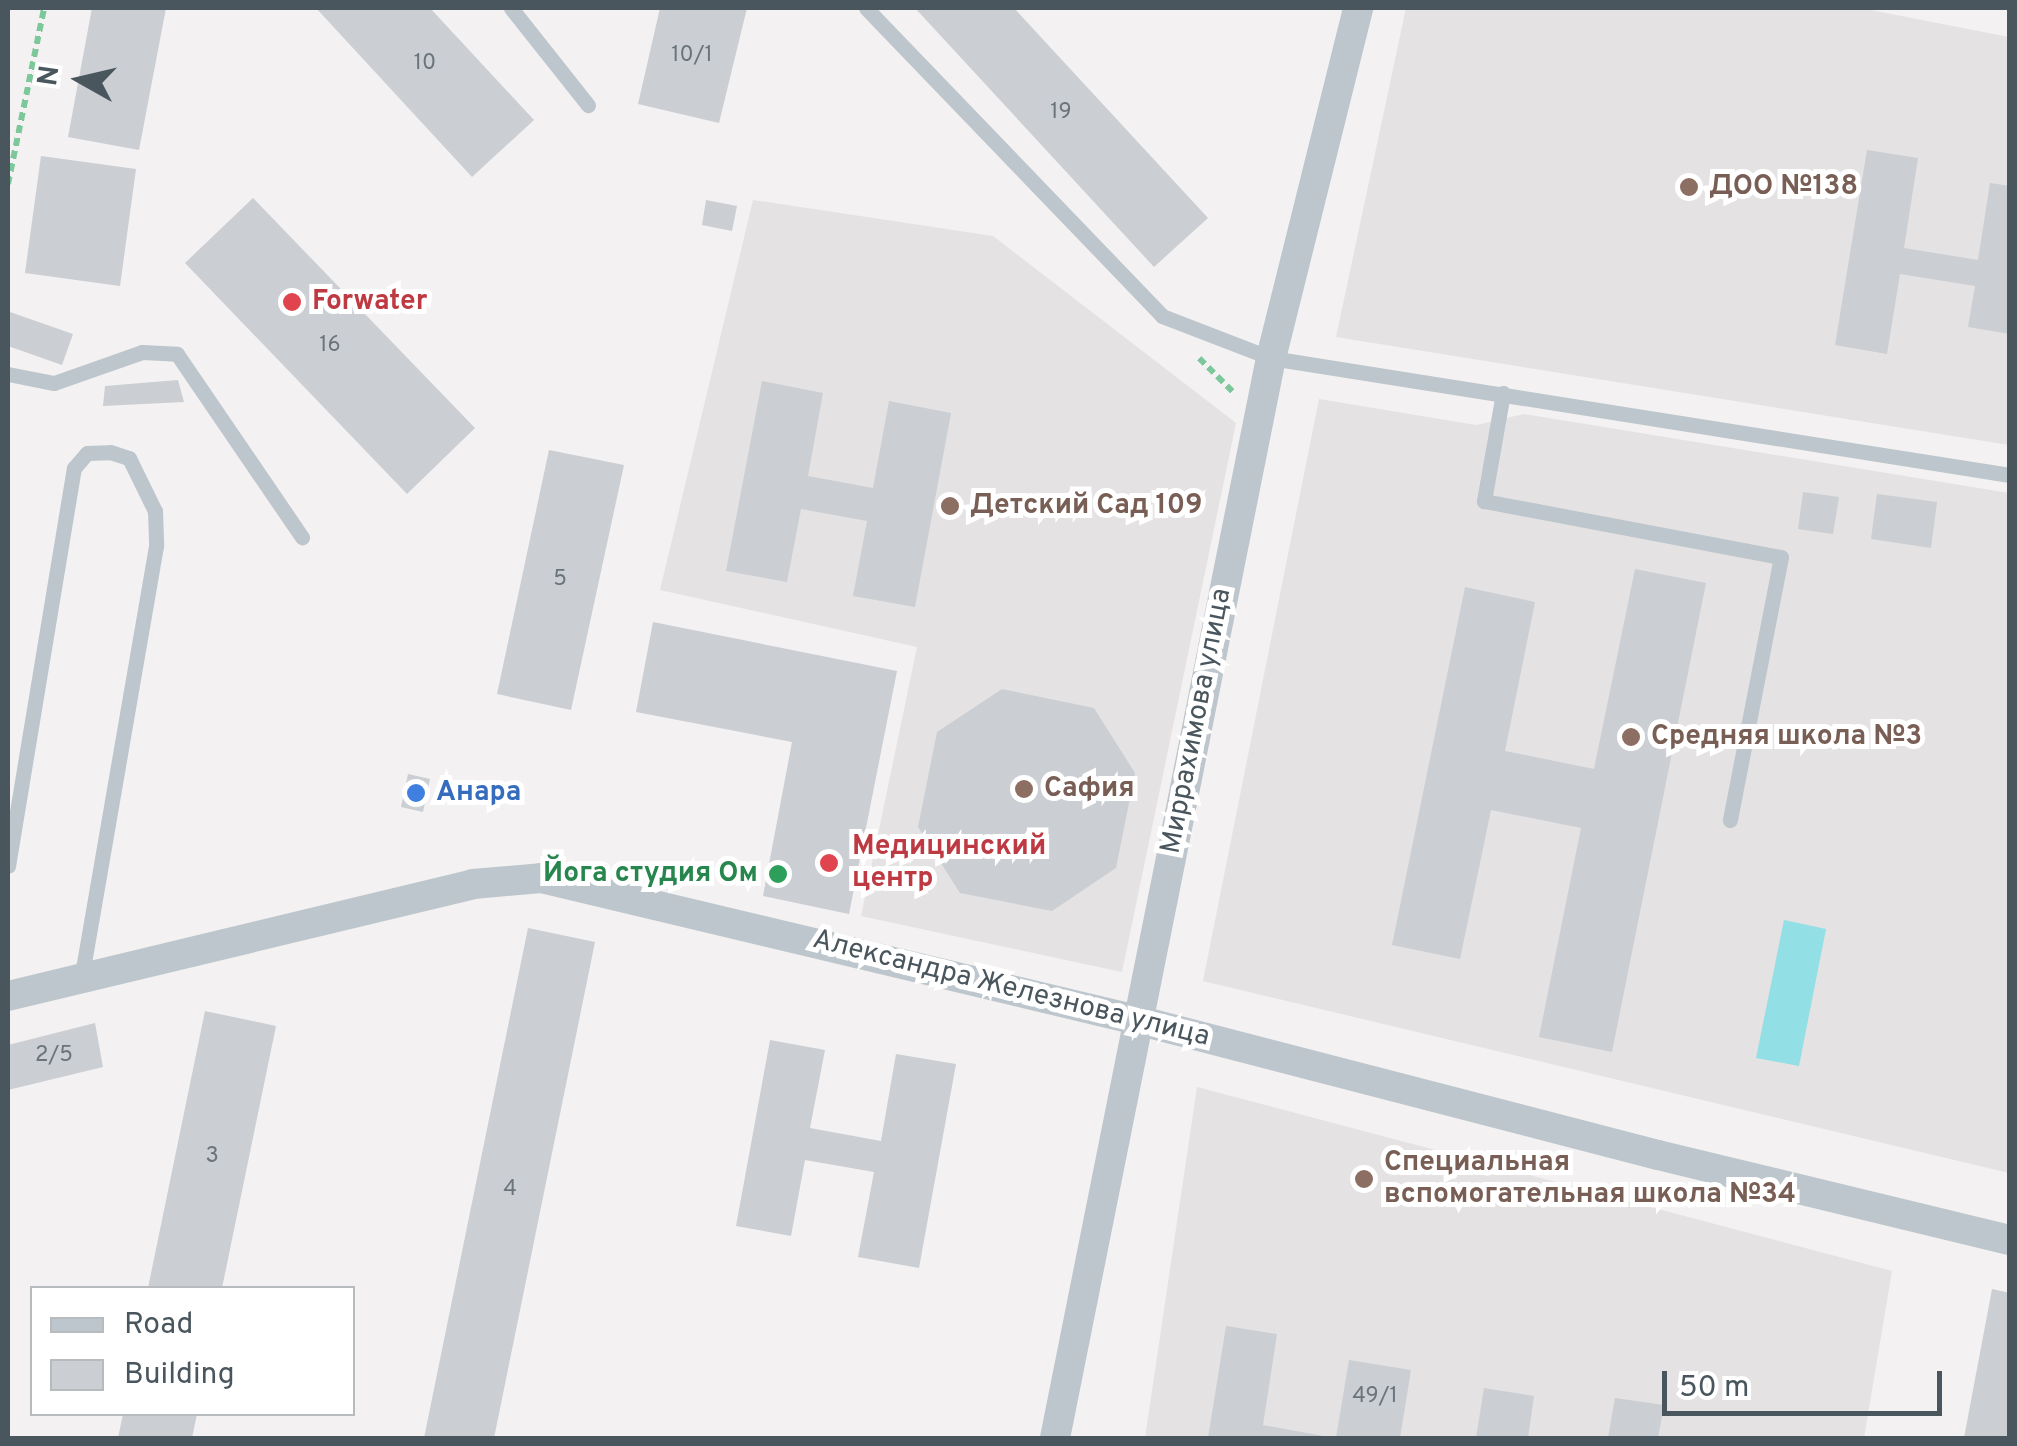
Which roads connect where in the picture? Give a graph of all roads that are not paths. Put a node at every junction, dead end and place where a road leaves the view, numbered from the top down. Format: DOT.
graph roads {
  1 [pos="511,8"];
  2 [pos="866,8"];
  3 [pos="1357,8"];
  4 [pos="588,105"];
  5 [pos="1270,358"];
  6 [pos="8,374"];
  7 [pos="1504,393"];
  8 [pos="2010,476"];
  9 [pos="302,537"];
  10 [pos="1730,820"];
  11 [pos="8,866"];
  12 [pos="82,978"];
  13 [pos="8,996"];
  14 [pos="1137,1020"];
  15 [pos="2010,1240"];
  16 [pos="1055,1438"];
  1 -- 4 [label="lane"];
  2 -- 5 [label="lane"];
  3 -- 5 [label="street, Миррахимова улица"];
  5 -- 7 [label="lane"];
  5 -- 14 [label="street, Миррахимова улица"];
  6 -- 9 [label="lane"];
  7 -- 8 [label="lane"];
  7 -- 10 [label="lane"];
  11 -- 12 [label="lane"];
  12 -- 13 [label="street, Александра Железнова улица"];
  12 -- 14 [label="street, Александра Железнова улица"];
  14 -- 15 [label="street, Александра Железнова улица"];
  14 -- 16 [label="street, Миррахимова улица"];
}
